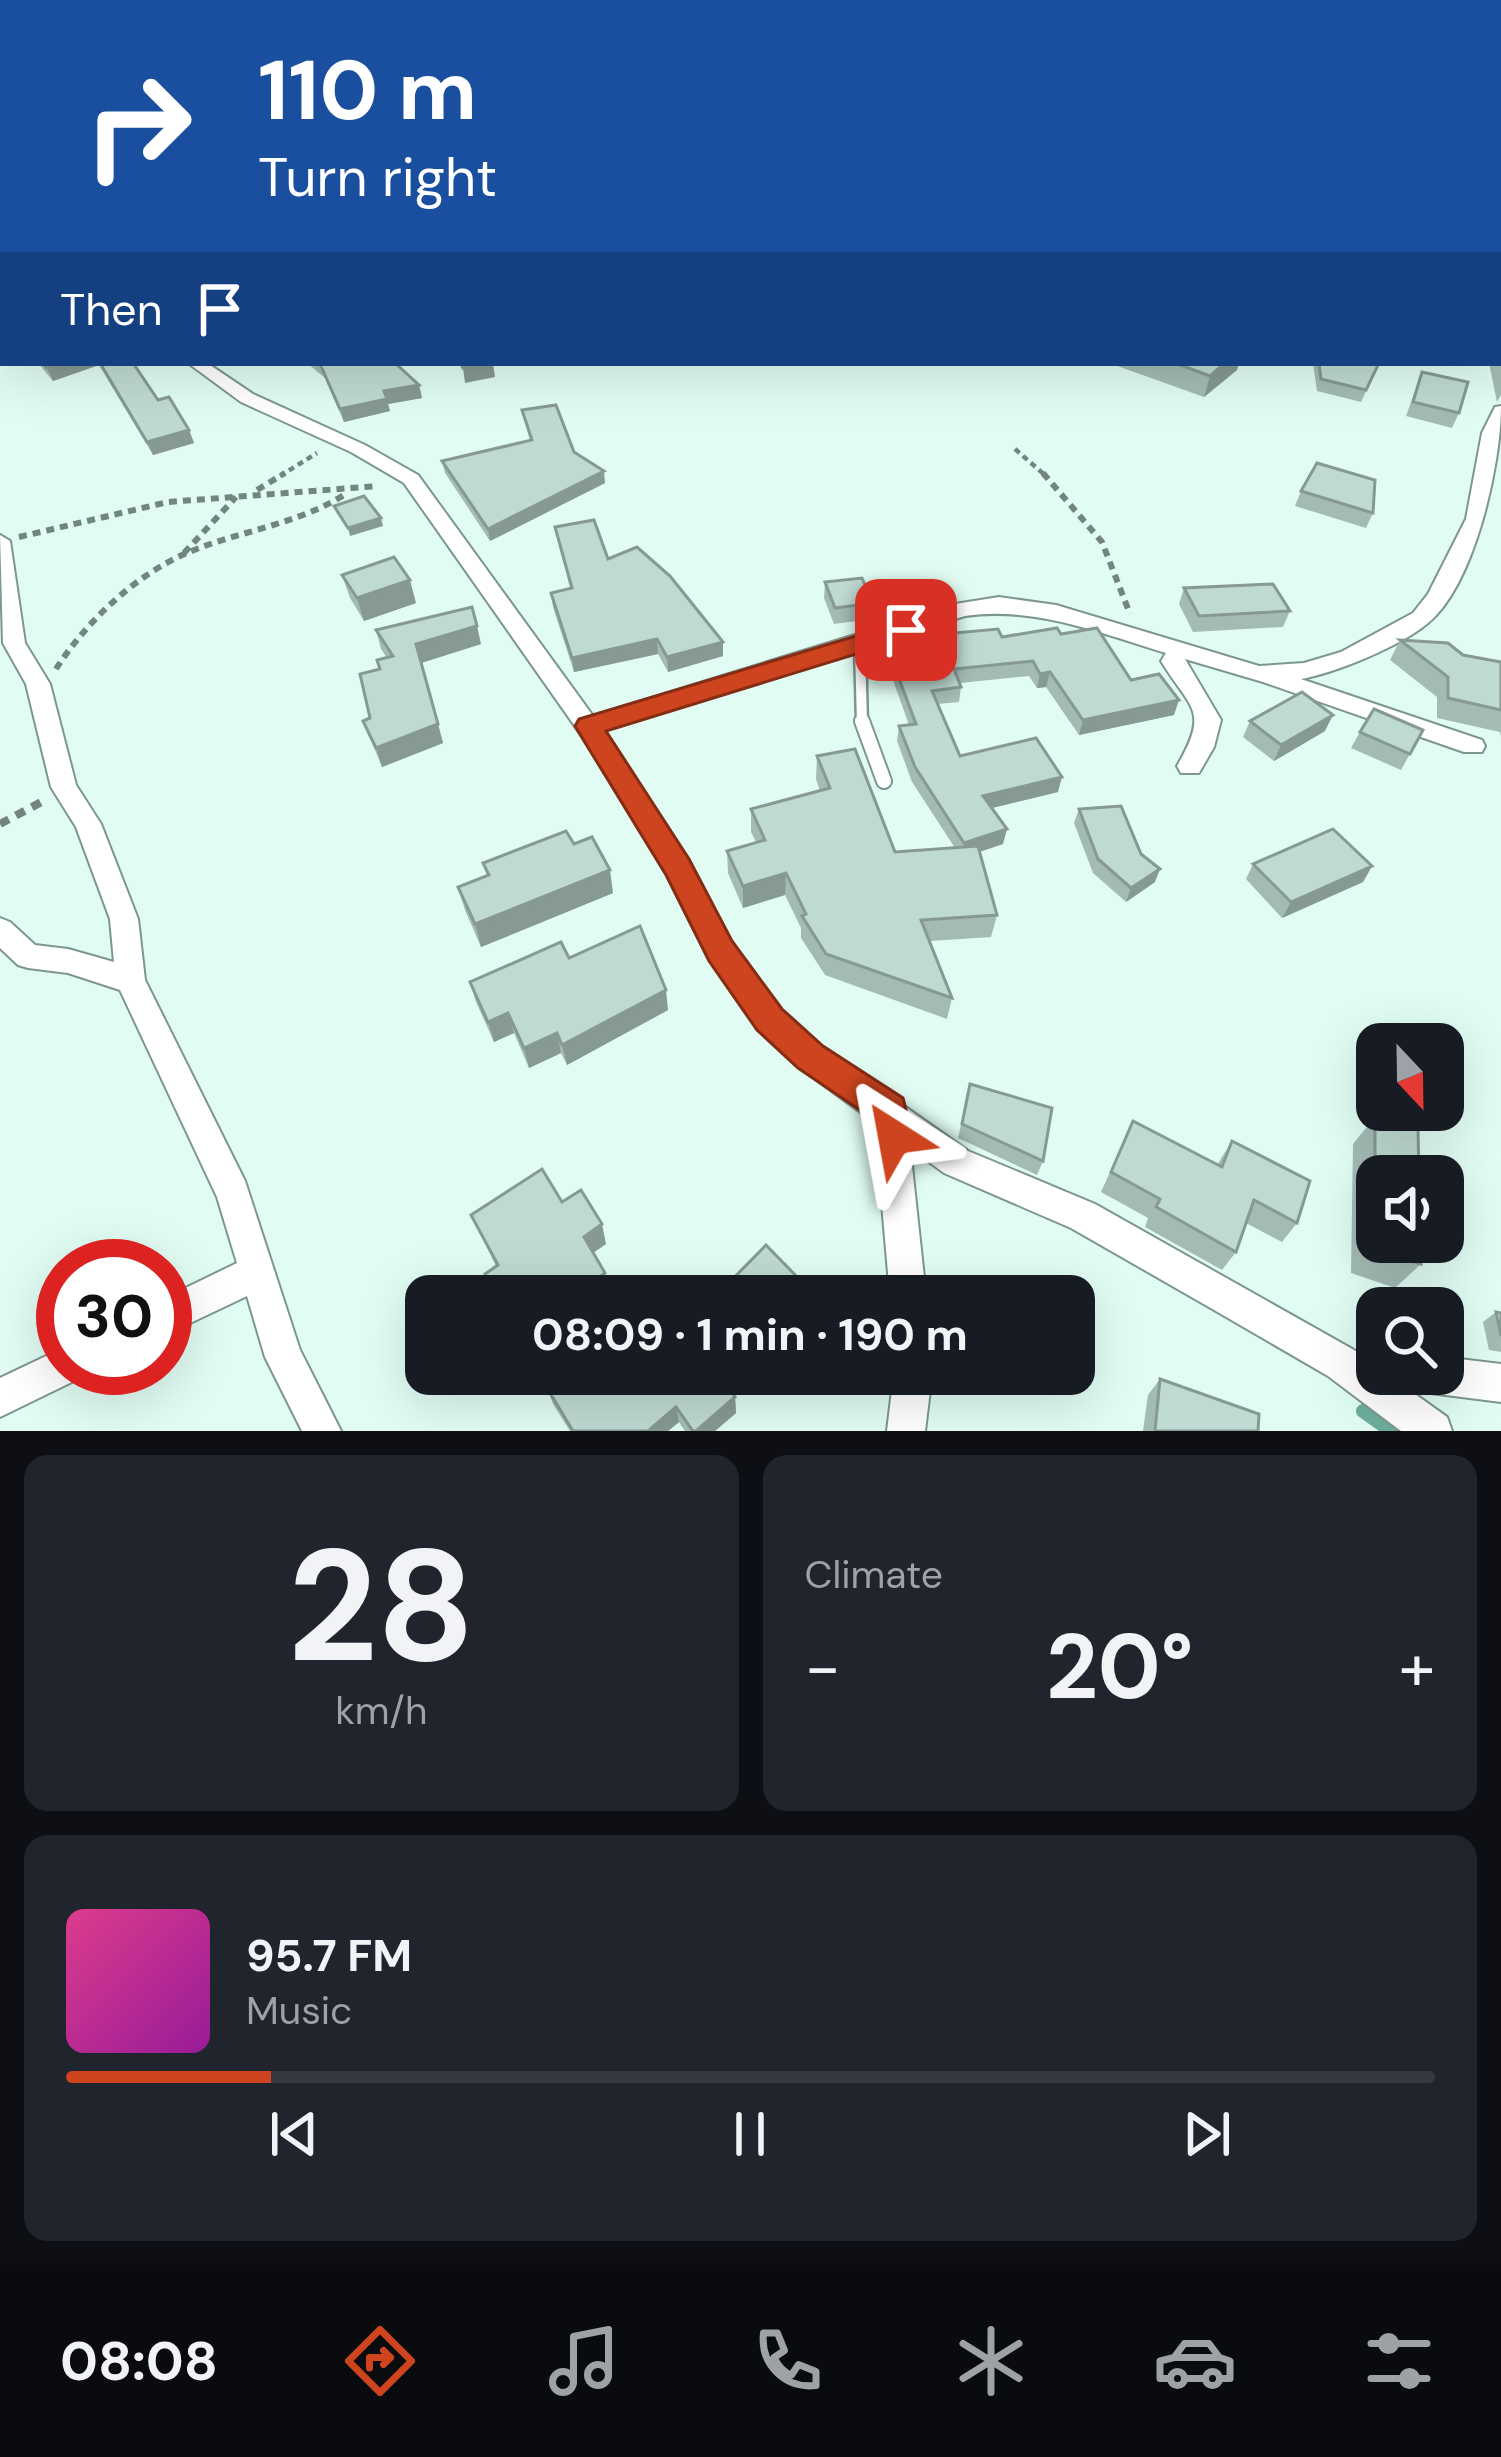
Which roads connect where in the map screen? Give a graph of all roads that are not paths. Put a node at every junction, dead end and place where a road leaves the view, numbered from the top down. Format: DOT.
graph roads {
  1 [pos="200,366"];
  2 [pos="1501,411"];
  3 [pos="1490,488"];
  4 [pos="0,542"];
  5 [pos="860,646"];
  6 [pos="1178,653"];
  7 [pos="1259,674"];
  8 [pos="588,726"];
  9 [pos="1473,746"];
  10 [pos="1190,766"];
  11 [pos="884,781"];
  12 [pos="0,930"];
  13 [pos="130,980"];
  14 [pos="890,1110"];
  15 [pos="257,1272"];
  16 [pos="906,1275"];
  17 [pos="192,1304"];
  18 [pos="1356,1363"];
  19 [pos="1464,1378"];
  20 [pos="36,1380"];
  21 [pos="1501,1383"];
  22 [pos="910,1395"];
  23 [pos="1392,1395"];
  24 [pos="0,1398"];
  25 [pos="322,1431"];
  26 [pos="906,1431"];
  27 [pos="1432,1431"];
  1 -- 8 [label="street"];
  2 -- 3 [label="street"];
  3 -- 7 [label="street"];
  4 -- 13 [label="street"];
  5 -- 6 [label="street"];
  5 -- 8 [label="street"];
  5 -- 11 [label="lane"];
  6 -- 7 [label="street"];
  6 -- 10 [label="street"];
  7 -- 9 [label="street"];
  8 -- 14 [label="street"];
  12 -- 13 [label="street"];
  13 -- 15 [label="street"];
  14 -- 16 [label="street"];
  14 -- 18 [label="street"];
  15 -- 17 [label="street"];
  15 -- 25 [label="street"];
  19 -- 21 [label="street"];
  20 -- 24 [label="street"];
  22 -- 26 [label="street"];
  23 -- 27 [label="street"];
}
